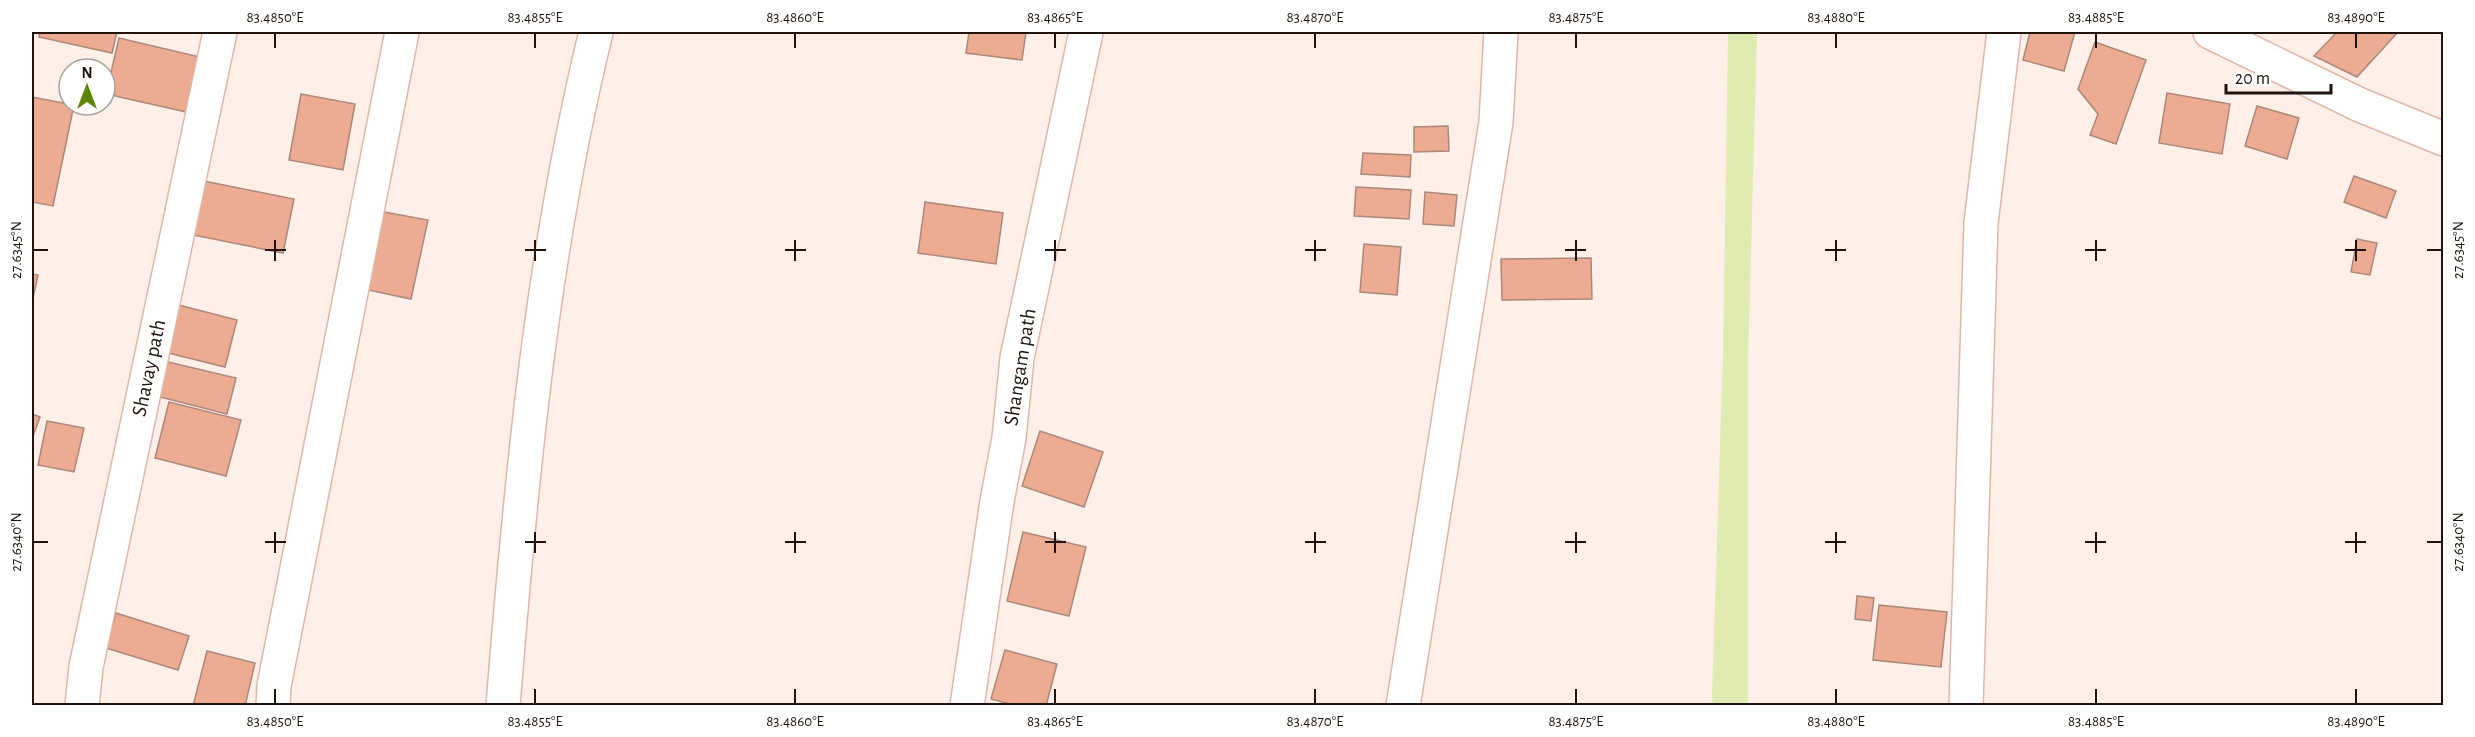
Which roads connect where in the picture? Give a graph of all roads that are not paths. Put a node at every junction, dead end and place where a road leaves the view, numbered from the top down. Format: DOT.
graph roads {
  1 [pos="219,32"];
  2 [pos="402,32"];
  3 [pos="596,32"];
  4 [pos="1086,32"];
  5 [pos="1501,32"];
  6 [pos="2004,32"];
  7 [pos="2210,32"];
  8 [pos="2444,139"];
  9 [pos="82,705"];
  10 [pos="273,705"];
  11 [pos="503,705"];
  12 [pos="967,705"];
  13 [pos="1403,705"];
  14 [pos="1966,705"];
  1 -- 9 [label="street, Shavay path"];
  2 -- 10 [label="street"];
  3 -- 11 [label="street"];
  4 -- 12 [label="street, Shangam path"];
  5 -- 13 [label="street"];
  6 -- 14 [label="street"];
  7 -- 8 [label="street"];
}
